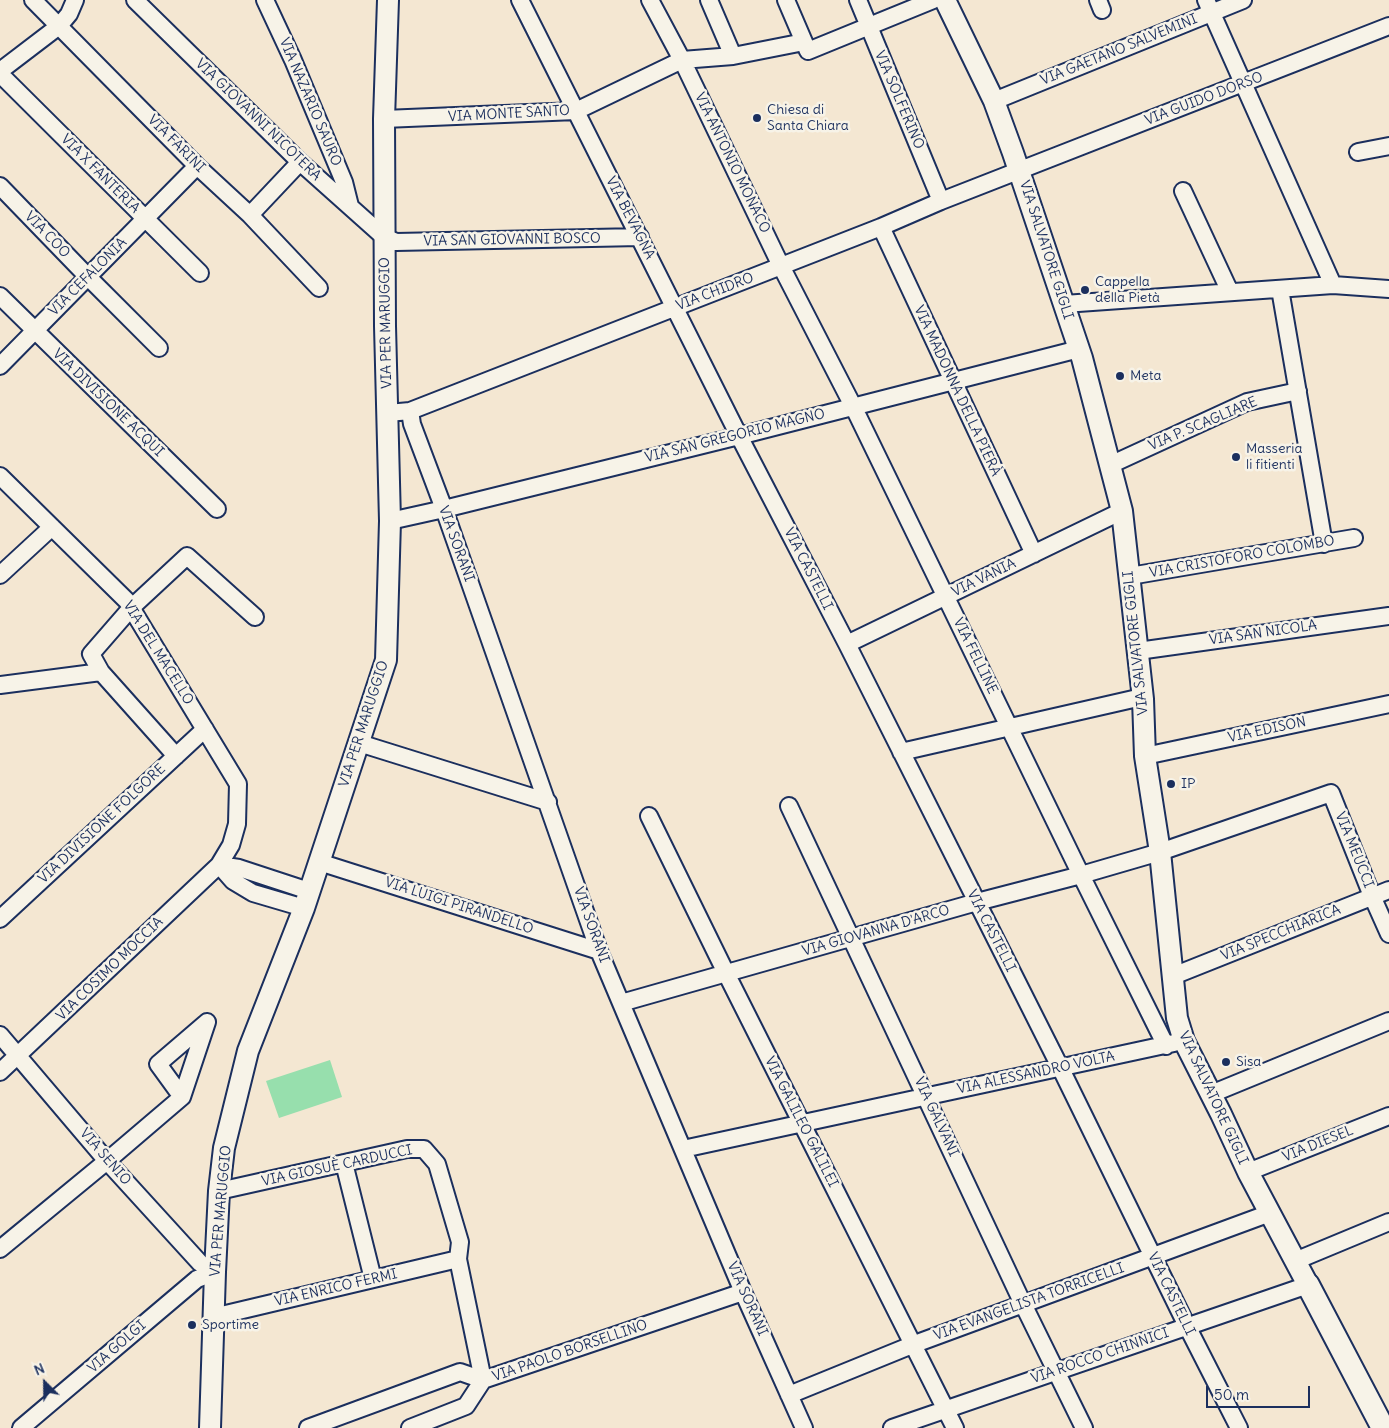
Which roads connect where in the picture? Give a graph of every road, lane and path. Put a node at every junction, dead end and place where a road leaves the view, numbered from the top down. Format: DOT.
graph roads {
  1 [pos="32,0"];
  2 [pos="75,0"];
  3 [pos="135,0"];
  4 [pos="265,0"];
  5 [pos="388,0"];
  6 [pos="520,0"];
  7 [pos="650,0"];
  8 [pos="709,0"];
  9 [pos="786,0"];
  10 [pos="858,0"];
  11 [pos="933,0"];
  12 [pos="945,0"];
  13 [pos="1243,0"];
  14 [pos="1209,6"];
  15 [pos="59,26"];
  16 [pos="868,26"];
  17 [pos="1389,26"];
  18 [pos="804,42"];
  19 [pos="733,56"];
  20 [pos="682,60"];
  21 [pos="0,72"];
  22 [pos="1243,84"];
  23 [pos="994,101"];
  24 [pos="576,111"];
  25 [pos="384,119"];
  26 [pos="1389,146"];
  27 [pos="1358,152"];
  28 [pos="300,162"];
  29 [pos="197,166"];
  30 [pos="1019,171"];
  31 [pos="0,186"];
  32 [pos="1183,191"];
  33 [pos="941,201"];
  34 [pos="350,206"];
  35 [pos="250,215"];
  36 [pos="145,219"];
  37 [pos="881,227"];
  38 [pos="384,237"];
  39 [pos="640,238"];
  40 [pos="781,266"];
  41 [pos="200,273"];
  42 [pos="88,277"];
  43 [pos="1333,285"];
  44 [pos="319,288"];
  45 [pos="1280,288"];
  46 [pos="1389,289"];
  47 [pos="1230,292"];
  48 [pos="0,296"];
  49 [pos="1064,304"];
  50 [pos="675,307"];
  51 [pos="34,331"];
  52 [pos="159,348"];
  53 [pos="1079,349"];
  54 [pos="0,366"];
  55 [pos="952,381"];
  56 [pos="1298,392"];
  57 [pos="853,406"];
  58 [pos="410,411"];
  59 [pos="388,413"];
  60 [pos="739,436"];
  61 [pos="1110,465"];
  62 [pos="0,476"];
  63 [pos="217,509"];
  64 [pos="444,509"];
  65 [pos="1122,512"];
  66 [pos="390,521"];
  67 [pos="52,527"];
  68 [pos="1354,538"];
  69 [pos="1324,544"];
  70 [pos="1034,554"];
  71 [pos="0,575"];
  72 [pos="1130,576"];
  73 [pos="946,596"];
  74 [pos="132,608"];
  75 [pos="1389,616"];
  76 [pos="255,617"];
  77 [pos="847,644"];
  78 [pos="1138,651"];
  79 [pos="101,672"];
  80 [pos="0,685"];
  81 [pos="1142,697"];
  82 [pos="1389,704"];
  83 [pos="1010,727"];
  84 [pos="205,729"];
  85 [pos="359,743"];
  86 [pos="901,752"];
  87 [pos="176,756"];
  88 [pos="1145,756"];
  89 [pos="1331,793"];
  90 [pos="548,802"];
  91 [pos="789,806"];
  92 [pos="649,816"];
  93 [pos="1160,852"];
  94 [pos="319,862"];
  95 [pos="219,865"];
  96 [pos="1081,875"];
  97 [pos="1389,890"];
  98 [pos="1372,896"];
  99 [pos="306,900"];
  100 [pos="977,902"];
  101 [pos="0,919"];
  102 [pos="1389,934"];
  103 [pos="852,938"];
  104 [pos="600,951"];
  105 [pos="726,974"];
  106 [pos="1174,976"];
  107 [pos="621,1003"];
  108 [pos="1389,1021"];
  109 [pos="0,1035"];
  110 [pos="1175,1043"];
  111 [pos="17,1056"];
  112 [pos="1060,1067"];
  113 [pos="0,1072"];
  114 [pos="1211,1094"];
  115 [pos="926,1096"];
  116 [pos="182,1097"];
  117 [pos="1389,1116"];
  118 [pos="802,1123"];
  119 [pos="683,1149"];
  120 [pos="108,1161"];
  121 [pos="344,1163"];
  122 [pos="1248,1172"];
  123 [pos="219,1191"];
  124 [pos="1270,1213"];
  125 [pos="1389,1222"];
  126 [pos="0,1249"];
  127 [pos="1152,1256"];
  128 [pos="458,1259"];
  129 [pos="1295,1261"];
  130 [pos="215,1272"];
  131 [pos="373,1280"];
  132 [pos="1308,1285"];
  133 [pos="743,1292"];
  134 [pos="1023,1304"];
  135 [pos="213,1318"];
  136 [pos="1187,1326"];
  137 [pos="912,1345"];
  138 [pos="1056,1371"];
  139 [pos="484,1380"];
  140 [pos="789,1395"];
  141 [pos="944,1409"];
  142 [pos="21,1428"];
  143 [pos="210,1428"];
  144 [pos="308,1428"];
  145 [pos="410,1428"];
  146 [pos="804,1428"];
  147 [pos="892,1428"];
  148 [pos="955,1428"];
  149 [pos="1084,1428"];
  150 [pos="1239,1428"];
  151 [pos="1383,1428"];
  1 -- 15 [label="street, VIA FARINI"];
  2 -- 15 [label="street"];
  3 -- 28 [label="street, VIA GIOVANNI NICOTERA"];
  4 -- 34 [label="street, VIA NAZARIO SAURO"];
  5 -- 25 [label="street, VIA PER MARUGGIO"];
  6 -- 24 [label="street, VIA BEVAGNA"];
  7 -- 20 [label="street, VIA ANTONIO MONACO"];
  8 -- 19 [label="street"];
  9 -- 18 [label="street"];
  10 -- 16 [label="street, VIA SOLFERINO"];
  11 -- 16 [label="street"];
  12 -- 23 [label="street, VIA SALVATORE GIGLI"];
  13 -- 14 [label="street, VIA GAETANO SALVEMINI"];
  14 -- 22 [label="street"];
  14 -- 23 [label="street, VIA GAETANO SALVEMINI"];
  15 -- 21 [label="street"];
  15 -- 29 [label="street, VIA FARINI"];
  16 -- 18 [label="street"];
  16 -- 33 [label="street, VIA SOLFERINO"];
  17 -- 22 [label="street, VIA GUIDO DORSO"];
  18 -- 19 [label="street"];
  19 -- 20 [label="street"];
  20 -- 24 [label="street, VIA MONTE SANTO"];
  20 -- 40 [label="street, VIA ANTONIO MONACO"];
  21 -- 36 [label="street, VIA X FANTERIA"];
  22 -- 30 [label="street, VIA GUIDO DORSO"];
  22 -- 43 [label="street"];
  23 -- 30 [label="street, VIA SALVATORE GIGLI"];
  24 -- 25 [label="street, VIA MONTE SANTO"];
  24 -- 39 [label="street, VIA BEVAGNA"];
  25 -- 38 [label="street, VIA PER MARUGGIO"];
  26 -- 27 [label="street"];
  28 -- 34 [label="street, VIA GIOVANNI NICOTERA"];
  28 -- 35 [label="street"];
  29 -- 35 [label="street, VIA FARINI"];
  29 -- 36 [label="street, VIA CEFALONIA"];
  30 -- 33 [label="street, VIA CHIDRO"];
  30 -- 49 [label="street, VIA SALVATORE GIGLI"];
  31 -- 42 [label="street, VIA COO"];
  32 -- 47 [label="street"];
  33 -- 37 [label="street, VIA CHIDRO"];
  34 -- 38 [label="street, VIA GIOVANNI NICOTERA"];
  35 -- 44 [label="street, VIA FARINI"];
  36 -- 41 [label="street, VIA X FANTERIA"];
  36 -- 42 [label="street, VIA CEFALONIA"];
  37 -- 40 [label="street, VIA CHIDRO"];
  37 -- 55 [label="street, VIA MADONNA DELLA PIERÀ"];
  38 -- 39 [label="street, VIA SAN GIOVANNI BOSCO"];
  38 -- 59 [label="street, VIA PER MARUGGIO"];
  39 -- 50 [label="street, VIA BEVAGNA"];
  40 -- 50 [label="street, VIA CHIDRO"];
  40 -- 57 [label="street, VIA FELLINE"];
  42 -- 51 [label="street, VIA CEFALONIA"];
  42 -- 52 [label="street, VIA COO"];
  43 -- 45 [label="street"];
  43 -- 46 [label="street"];
  45 -- 47 [label="street"];
  45 -- 56 [label="street"];
  47 -- 49 [label="street"];
  48 -- 51 [label="street, VIA DIVISIONE ACQUI"];
  49 -- 53 [label="street, VIA SALVATORE GIGLI"];
  50 -- 58 [label="street, VIA CHIDRO"];
  50 -- 60 [label="street, VIA BEVAGNA"];
  51 -- 54 [label="street, VIA CEFALONIA"];
  51 -- 63 [label="street, VIA DIVISIONE ACQUI"];
  53 -- 55 [label="street, VIA SAN GREGORIO MAGNO"];
  53 -- 61 [label="street, VIA SALVATORE GIGLI"];
  55 -- 57 [label="street, VIA SAN GREGORIO MAGNO"];
  55 -- 70 [label="street, VIA MADONNA DELLA PIERÀ"];
  56 -- 61 [label="street, VIA P. SCAGLIARE"];
  56 -- 69 [label="street"];
  57 -- 60 [label="street, VIA SAN GREGORIO MAGNO"];
  57 -- 73 [label="street, VIA FELLINE"];
  58 -- 59 [label="street, VIA CHIDRO"];
  58 -- 64 [label="street, VIA SORANI"];
  59 -- 66 [label="street, VIA PER MARUGGIO"];
  60 -- 64 [label="street, VIA SAN GREGORIO MAGNO"];
  60 -- 77 [label="street, VIA CASTELLI"];
  61 -- 65 [label="street, VIA SALVATORE GIGLI"];
  62 -- 67 [label="street, VIA DEL MACELLO"];
  64 -- 66 [label="street, VIA SAN GREGORIO MAGNO"];
  64 -- 90 [label="street, VIA SORANI"];
  65 -- 70 [label="street, VIA VANIA"];
  65 -- 72 [label="street, VIA SALVATORE GIGLI"];
  66 -- 85 [label="street, VIA PER MARUGGIO"];
  67 -- 71 [label="street"];
  67 -- 74 [label="street, VIA DEL MACELLO"];
  68 -- 69 [label="street, VIA CRISTOFORO COLOMBO"];
  69 -- 72 [label="street, VIA CRISTOFORO COLOMBO"];
  70 -- 73 [label="street, VIA VANIA"];
  72 -- 78 [label="street, VIA SALVATORE GIGLI"];
  73 -- 77 [label="street, VIA VANIA"];
  73 -- 83 [label="street, VIA FELLINE"];
  74 -- 76 [label="street"];
  74 -- 79 [label="street"];
  74 -- 84 [label="street, VIA DEL MACELLO"];
  75 -- 78 [label="street, VIA SAN NICOLA"];
  77 -- 86 [label="street, VIA CASTELLI"];
  78 -- 81 [label="street, VIA SALVATORE GIGLI"];
  79 -- 80 [label="street"];
  79 -- 87 [label="street"];
  81 -- 83 [label="street"];
  81 -- 88 [label="street, VIA SALVATORE GIGLI"];
  82 -- 88 [label="street, VIA EDISON"];
  83 -- 86 [label="street"];
  83 -- 96 [label="street, VIA FELLINE"];
  84 -- 87 [label="street, VIA DIVISIONE FOLGORE"];
  84 -- 95 [label="street, VIA DEL MACELLO"];
  85 -- 90 [label="street"];
  85 -- 94 [label="street, VIA PER MARUGGIO"];
  86 -- 100 [label="street, VIA CASTELLI"];
  87 -- 101 [label="street, VIA DIVISIONE FOLGORE"];
  88 -- 93 [label="street, VIA SALVATORE GIGLI"];
  89 -- 93 [label="street, VIA GIOVANNA D'ARCO"];
  89 -- 98 [label="street, VIA MEUCCI"];
  90 -- 104 [label="street, VIA SORANI"];
  91 -- 103 [label="street, VIA GALVANI"];
  92 -- 105 [label="street, VIA GALILEO GALILEI"];
  93 -- 96 [label="street, VIA GIOVANNA D'ARCO"];
  93 -- 106 [label="street, VIA SALVATORE GIGLI"];
  94 -- 99 [label="street, VIA PER MARUGGIO"];
  94 -- 104 [label="street, VIA LUIGI PIRANDELLO"];
  95 -- 99 [label="street"];
  95 -- 111 [label="street, VIA COSIMO MOCCIA"];
  96 -- 100 [label="street, VIA GIOVANNA D'ARCO"];
  96 -- 110 [label="street, VIA FELLINE"];
  97 -- 98 [label="street, VIA SPECCHIARICA"];
  98 -- 102 [label="street, VIA MEUCCI"];
  98 -- 106 [label="street, VIA SPECCHIARICA"];
  99 -- 123 [label="street, VIA PER MARUGGIO"];
  100 -- 103 [label="street, VIA GIOVANNA D'ARCO"];
  100 -- 112 [label="street, VIA CASTELLI"];
  103 -- 105 [label="street, VIA GIOVANNA D'ARCO"];
  103 -- 115 [label="street, VIA GALVANI"];
  104 -- 107 [label="street, VIA SORANI"];
  105 -- 107 [label="street, VIA GIOVANNA D'ARCO"];
  105 -- 118 [label="street, VIA GALILEO GALILEI"];
  106 -- 110 [label="street, VIA SALVATORE GIGLI"];
  107 -- 119 [label="street, VIA SORANI"];
  108 -- 114 [label="street"];
  109 -- 111 [label="street, VIA SENIO"];
  110 -- 112 [label="street, VIA ALESSANDRO VOLTA"];
  110 -- 114 [label="street, VIA SALVATORE GIGLI"];
  111 -- 113 [label="street, VIA COSIMO MOCCIA"];
  111 -- 120 [label="street, VIA SENIO"];
  112 -- 115 [label="street, VIA ALESSANDRO VOLTA"];
  112 -- 127 [label="street, VIA CASTELLI"];
  114 -- 122 [label="street, VIA SALVATORE GIGLI"];
  115 -- 118 [label="street, VIA ALESSANDRO VOLTA"];
  115 -- 134 [label="street, VIA GALVANI"];
  116 -- 120 [label="street"];
  117 -- 122 [label="street, VIA DIESEL"];
  118 -- 119 [label="street, VIA ALESSANDRO VOLTA"];
  118 -- 137 [label="street, VIA GALILEO GALILEI"];
  119 -- 133 [label="street, VIA SORANI"];
  120 -- 126 [label="street"];
  120 -- 130 [label="street, VIA SENIO"];
  121 -- 123 [label="street, VIA GIOSUÈ CARDUCCI"];
  121 -- 128 [label="street, VIA GIOSUÈ CARDUCCI"];
  121 -- 131 [label="street"];
  122 -- 124 [label="street, VIA SALVATORE GIGLI"];
  123 -- 130 [label="street, VIA PER MARUGGIO"];
  124 -- 127 [label="street, VIA EVANGELISTA TORRICELLI"];
  124 -- 129 [label="street, VIA SALVATORE GIGLI"];
  125 -- 129 [label="street"];
  127 -- 134 [label="street, VIA EVANGELISTA TORRICELLI"];
  127 -- 136 [label="street, VIA CASTELLI"];
  128 -- 131 [label="street, VIA ENRICO FERMI"];
  128 -- 139 [label="street, VIA GIOSUÈ CARDUCCI"];
  129 -- 132 [label="street, VIA SALVATORE GIGLI"];
  130 -- 135 [label="street, VIA PER MARUGGIO"];
  130 -- 142 [label="street, VIA GOLGI"];
  131 -- 135 [label="street, VIA ENRICO FERMI"];
  132 -- 136 [label="street, VIA ROCCO CHINNICI"];
  132 -- 151 [label="main road"];
  133 -- 139 [label="street, VIA PAOLO BORSELLINO"];
  133 -- 140 [label="street, VIA SORANI"];
  134 -- 137 [label="street, VIA EVANGELISTA TORRICELLI"];
  134 -- 138 [label="street, VIA GALVANI"];
  135 -- 143 [label="street, VIA PER MARUGGIO"];
  136 -- 138 [label="street, VIA ROCCO CHINNICI"];
  136 -- 150 [label="street, VIA CASTELLI"];
  137 -- 140 [label="street, VIA EVANGELISTA TORRICELLI"];
  137 -- 141 [label="street, VIA GALILEO GALILEI"];
  138 -- 141 [label="street, VIA ROCCO CHINNICI"];
  138 -- 149 [label="street, VIA GALVANI"];
  139 -- 144 [label="street"];
  139 -- 145 [label="street, VIA PAOLO BORSELLINO"];
  140 -- 146 [label="street, VIA SORANI"];
  141 -- 147 [label="street, VIA ROCCO CHINNICI"];
  141 -- 148 [label="street, VIA GALILEO GALILEI"];
}
